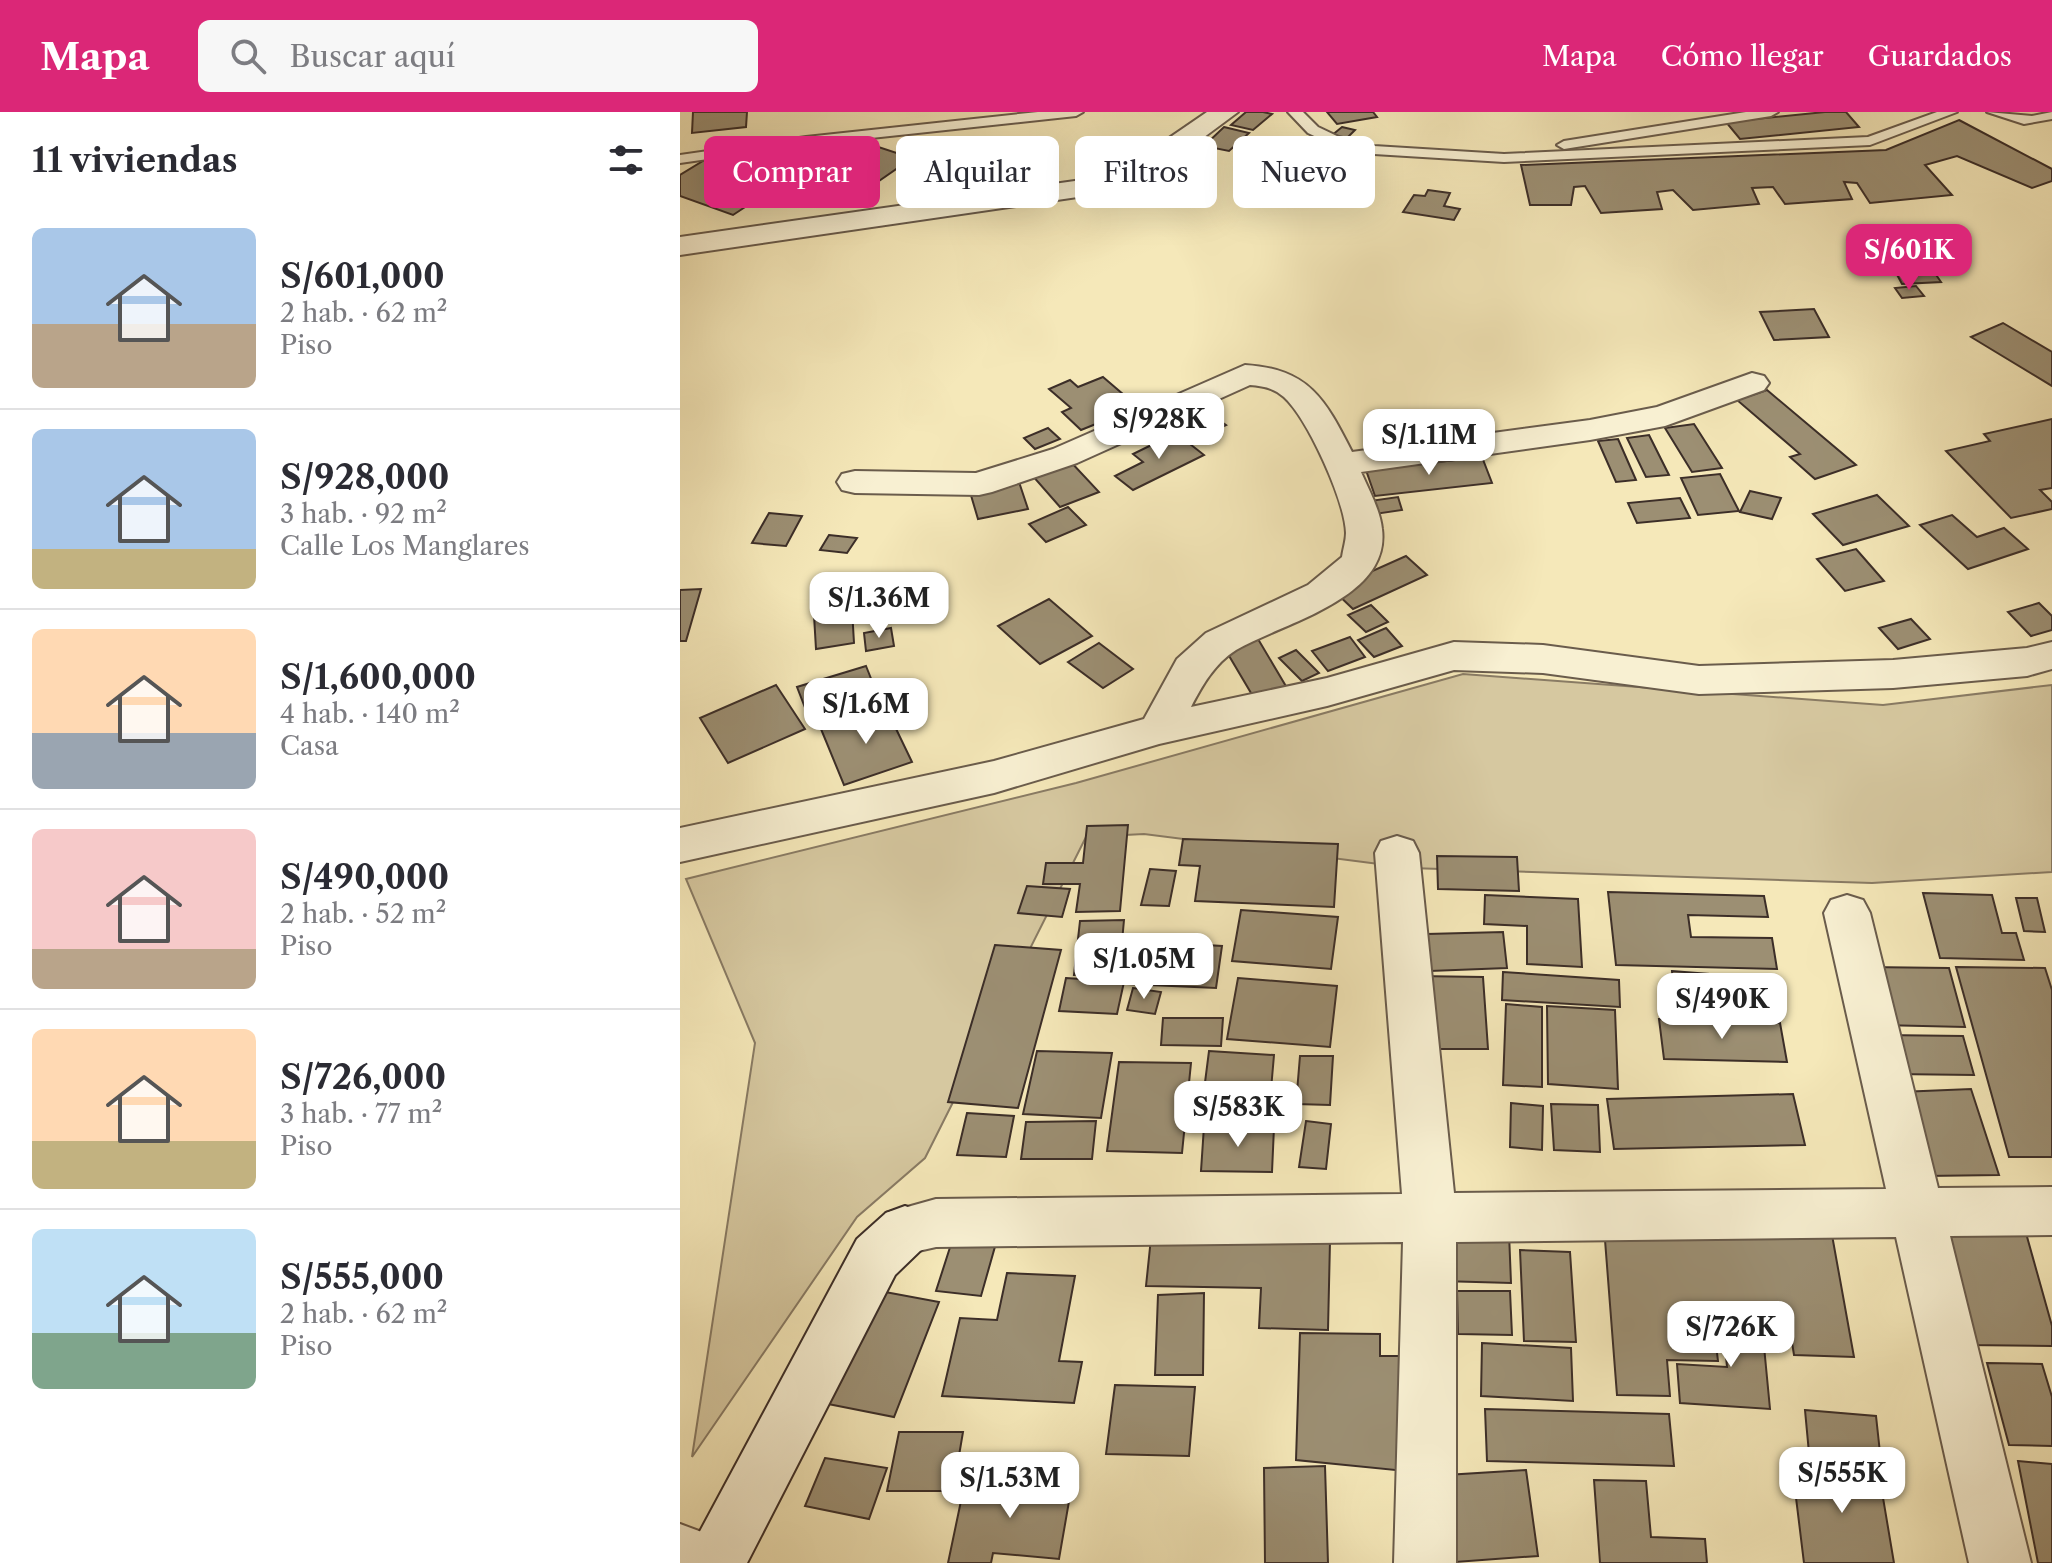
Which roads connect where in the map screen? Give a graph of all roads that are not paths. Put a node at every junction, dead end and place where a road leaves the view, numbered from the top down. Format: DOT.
graph roads {
  1 [pos="1076,112"];
  2 [pos="1225,112"];
  3 [pos="1295,112"];
  4 [pos="1771,112"];
  5 [pos="1950,112"];
  6 [pos="1994,112"];
  7 [pos="2052,113"];
  8 [pos="1504,158"];
  9 [pos="680,159"];
  10 [pos="680,246"];
  11 [pos="1752,383"];
  12 [pos="1341,464"];
  13 [pos="855,482"];
  14 [pos="2052,655"];
  15 [pos="1159,729"];
  16 [pos="680,845"];
  17 [pos="1397,853"];
  18 [pos="1847,913"];
  19 [pos="2052,1211"];
  20 [pos="1917,1213"];
  21 [pos="1430,1217"];
  22 [pos="680,1555"];
  23 [pos="704,1563"];
  24 [pos="714,1563"];
  25 [pos="1425,1563"];
  26 [pos="2000,1563"];
  1 -- 9 [label="lane"];
  2 -- 10 [label="street"];
  3 -- 8 [label="lane"];
  4 -- 8 [label="lane"];
  5 -- 8 [label="lane"];
  6 -- 7 [label="lane"];
  11 -- 12 [label="street"];
  12 -- 13 [label="street"];
  12 -- 15 [label="street"];
  14 -- 15 [label="street"];
  15 -- 16 [label="street"];
  17 -- 21 [label="street"];
  18 -- 20 [label="street"];
  19 -- 20 [label="street"];
  20 -- 21 [label="street"];
  20 -- 26 [label="street"];
  21 -- 24 [label="street"];
  21 -- 25 [label="street"];
  22 -- 23 [label="street"];
}
